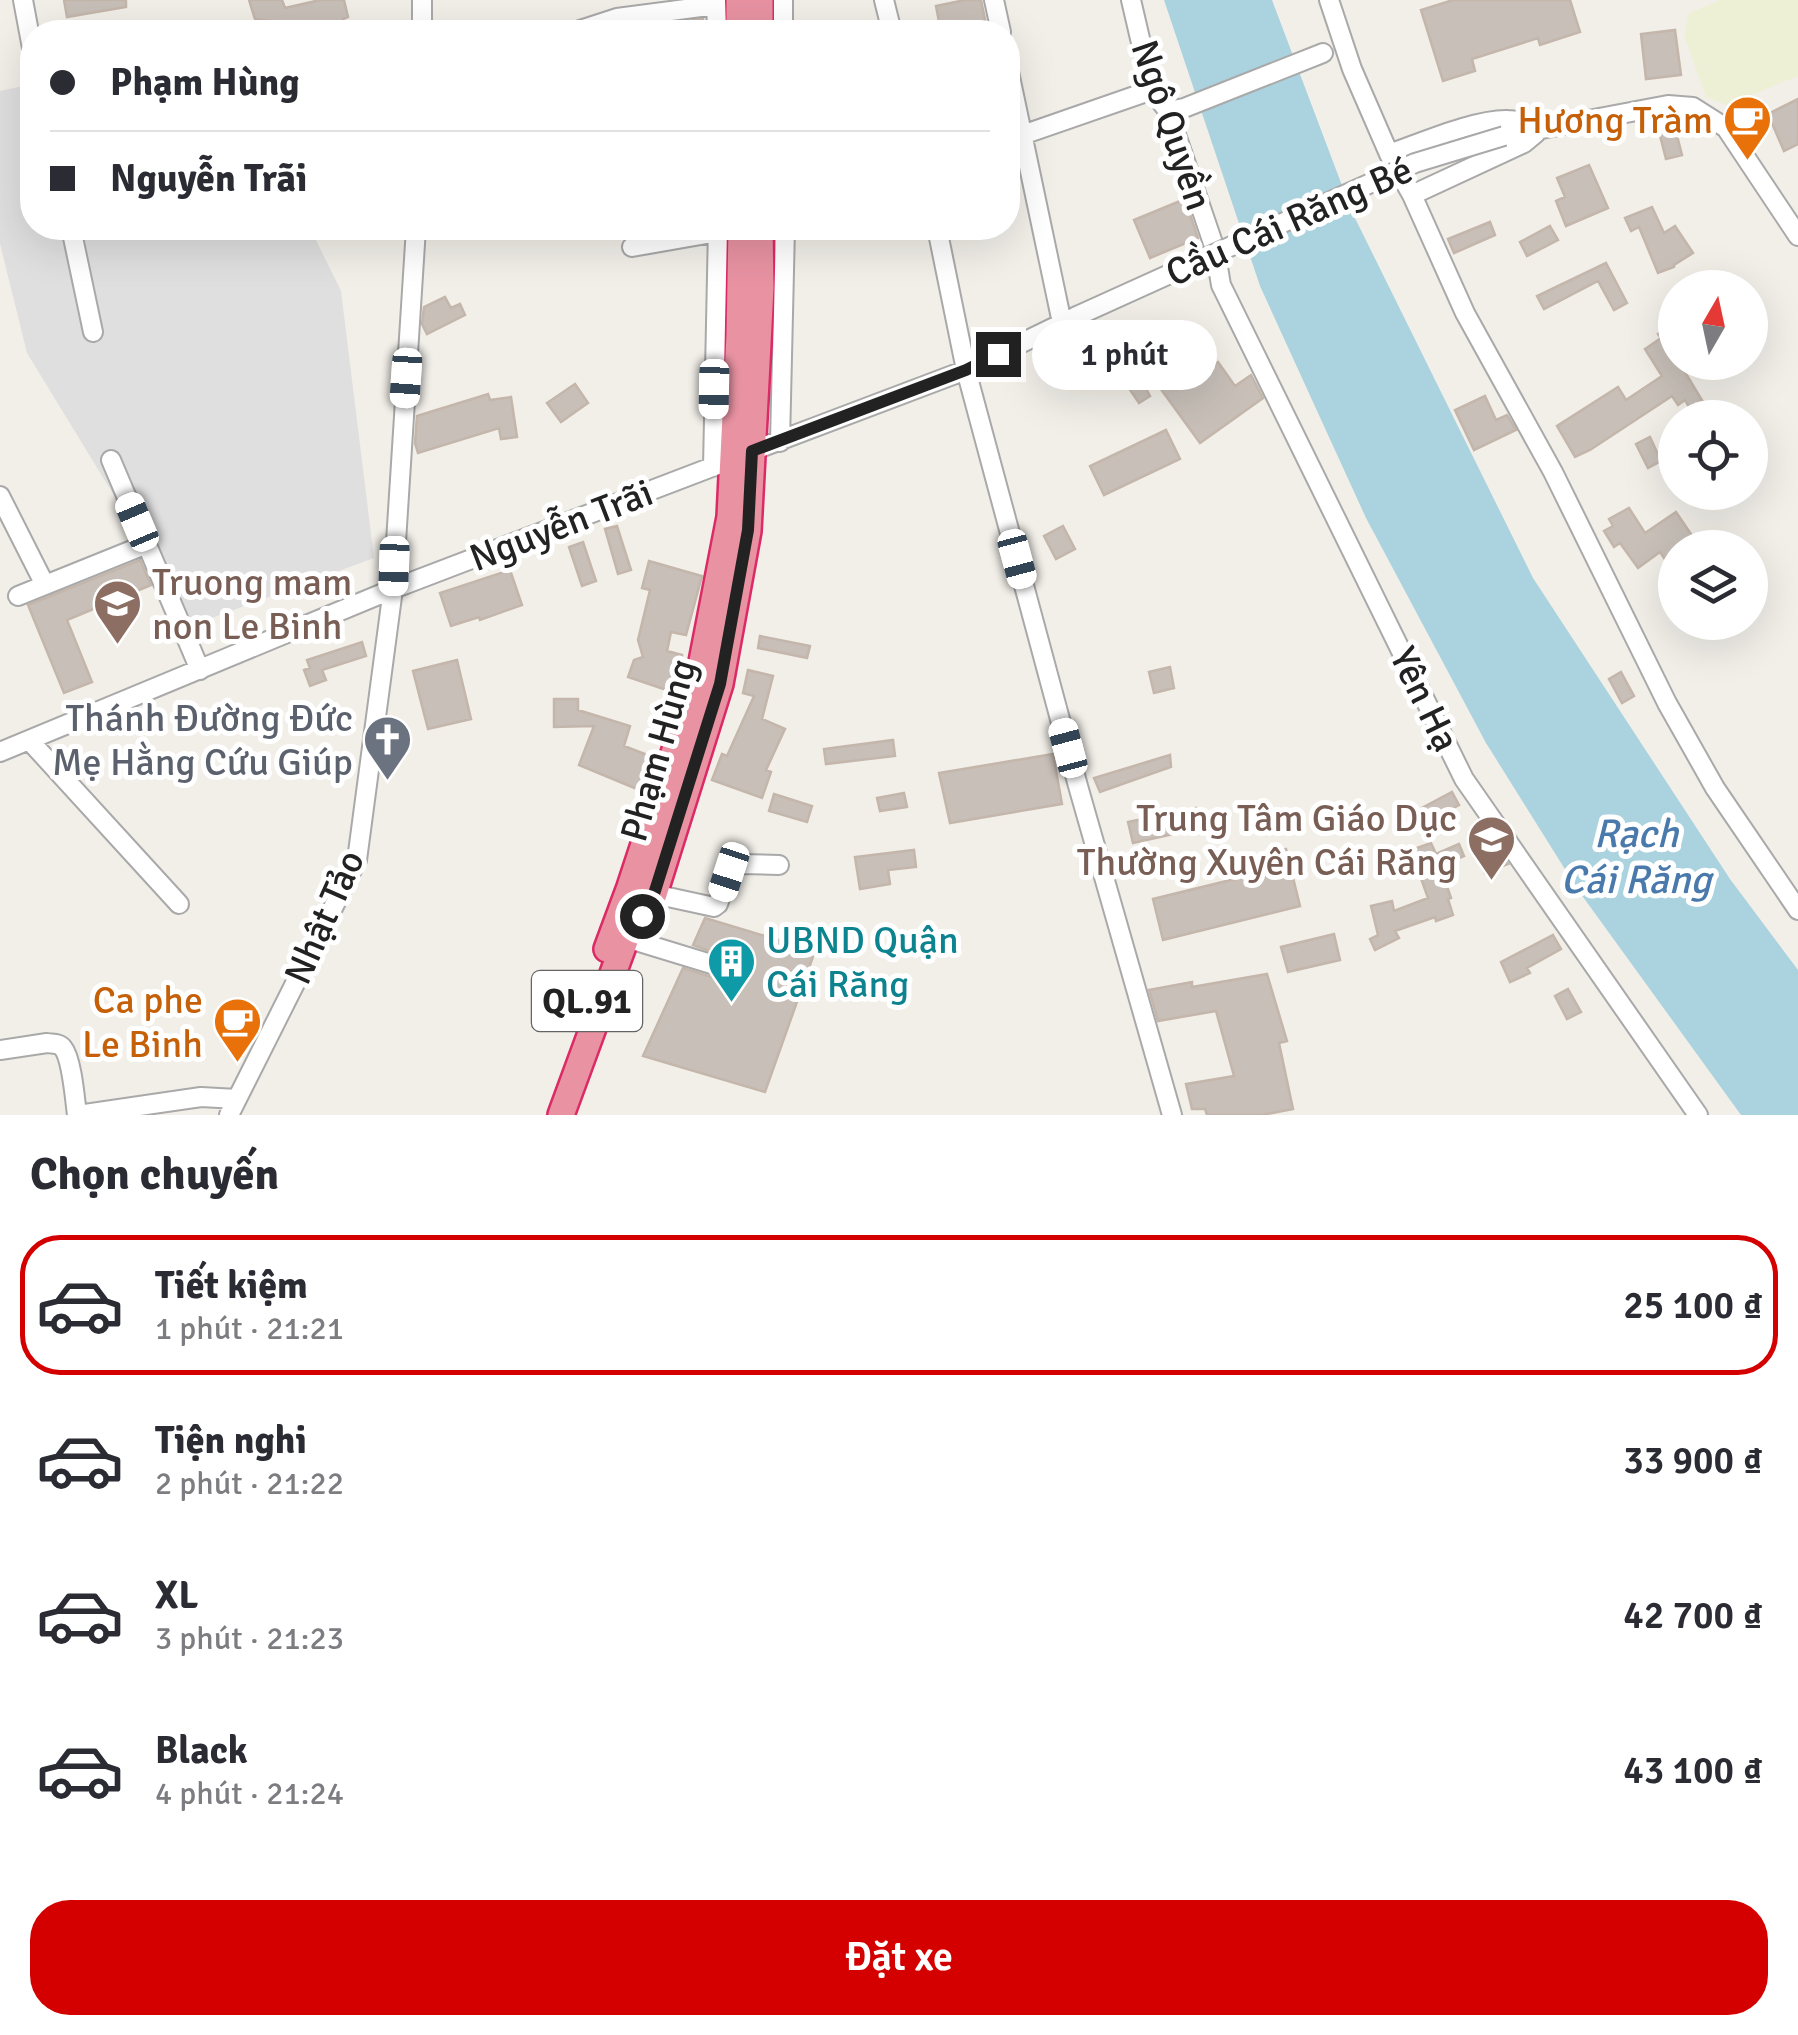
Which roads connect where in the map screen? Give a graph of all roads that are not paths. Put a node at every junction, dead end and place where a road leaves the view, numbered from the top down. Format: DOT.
graph roads {
  1 [pos="1131,0"];
  2 [pos="1329,0"];
  3 [pos="724,2"];
  4 [pos="611,20"];
  5 [pos="1323,53"];
  6 [pos="1152,90"];
  7 [pos="1176,110"];
  8 [pos="1540,130"];
  9 [pos="1020,136"];
  10 [pos="1389,154"];
  11 [pos="1020,158"];
  12 [pos="1412,195"];
  13 [pos="1790,209"];
  14 [pos="1798,236"];
  15 [pos="74,240"];
  16 [pos="415,240"];
  17 [pos="672,240"];
  18 [pos="726,240"];
  19 [pos="727,240"];
  20 [pos="778,240"];
  21 [pos="782,240"];
  22 [pos="939,240"];
  23 [pos="632,248"];
  24 [pos="1216,249"];
  25 [pos="1070,320"];
  26 [pos="93,332"];
  27 [pos="966,370"];
  28 [pos="746,387"];
  29 [pos="780,442"];
  30 [pos="733,459"];
  31 [pos="111,460"];
  32 [pos="0,496"];
  33 [pos="147,544"];
  34 [pos="45,585"];
  35 [pos="393,590"];
  36 [pos="18,596"];
  37 [pos="200,670"];
  38 [pos="29,740"];
  39 [pos="0,752"];
  40 [pos="779,865"];
  41 [pos="642,890"];
  42 [pos="178,904"];
  43 [pos="1798,910"];
  44 [pos="626,938"];
  45 [pos="721,967"];
  46 [pos="0,1050"];
  47 [pos="233,1107"];
  48 [pos="78,1115"];
  49 [pos="544,1115"];
  50 [pos="561,1115"];
  51 [pos="1172,1115"];
  52 [pos="1698,1115"];
  1 -- 6 [label="street, Ngô Quyền"];
  2 -- 10 [label="street"];
  3 -- 4 [label="street"];
  5 -- 7 [label="street"];
  6 -- 7 [label="street, Ngô Quyền"];
  6 -- 9 [label="street"];
  7 -- 24 [label="street, Ngô Quyền"];
  8 -- 10 [label="street"];
  8 -- 12 [label="street"];
  8 -- 13 [label="street, Cầu Cái Răng Bé"];
  8 -- 25 [label="street, Cầu Cái Răng Bé, bridge"];
  10 -- 12 [label="street"];
  11 -- 25 [label="street"];
  12 -- 43 [label="street"];
  13 -- 14 [label="street, Cầu Cái Răng Bé"];
  15 -- 26 [label="street"];
  16 -- 35 [label="street, Nhật Tảo"];
  17 -- 23 [label="street"];
  18 -- 30 [label="street"];
  19 -- 28 [label="highway, QL.91"];
  20 -- 28 [label="highway, QL.91"];
  21 -- 29 [label="street"];
  22 -- 27 [label="street"];
  24 -- 52 [label="street, Yên Hạ"];
  25 -- 27 [label="street, Nguyễn Trãi"];
  27 -- 29 [label="street, Nguyễn Trãi"];
  27 -- 51 [label="street"];
  28 -- 30 [label="highway, Phạm Hùng / QL.91"];
  29 -- 30 [label="street, Nguyễn Trãi"];
  30 -- 35 [label="street, Nguyễn Trãi"];
  30 -- 41 [label="highway, Phạm Hùng / QL.91"];
  31 -- 33 [label="street"];
  32 -- 34 [label="street"];
  33 -- 34 [label="street"];
  33 -- 37 [label="street"];
  34 -- 36 [label="street"];
  35 -- 37 [label="street, Nguyễn Trãi"];
  35 -- 47 [label="street, Nhật Tảo"];
  37 -- 38 [label="street, Nguyễn Trãi"];
  38 -- 39 [label="street, Nguyễn Trãi"];
  38 -- 42 [label="street"];
  40 -- 41 [label="street"];
  41 -- 44 [label="highway, Phạm Hùng / QL.91"];
  41 -- 49 [label="highway, Phạm Hùng / QL.91"];
  44 -- 45 [label="street"];
  44 -- 50 [label="highway, Phạm Hùng / QL.91"];
  46 -- 48 [label="street"];
  47 -- 48 [label="street"];
}
